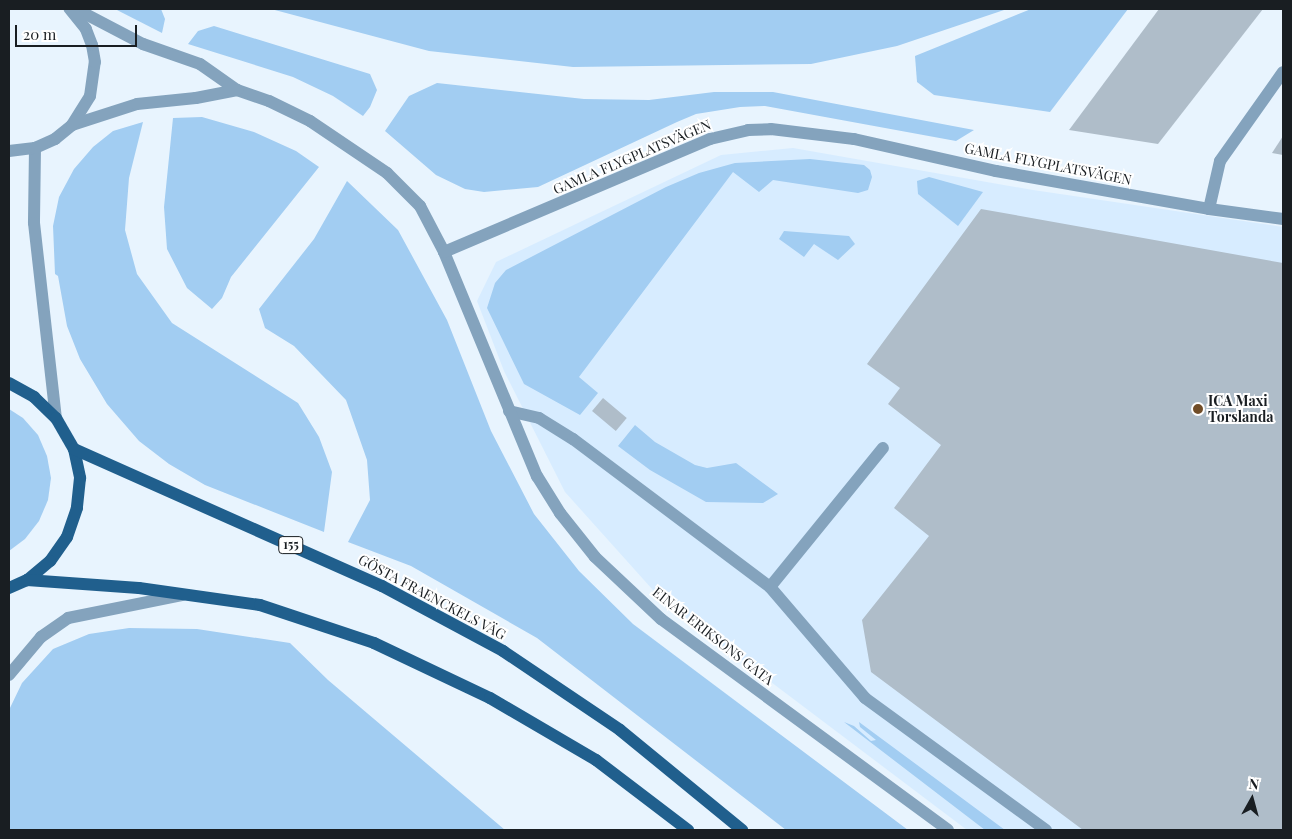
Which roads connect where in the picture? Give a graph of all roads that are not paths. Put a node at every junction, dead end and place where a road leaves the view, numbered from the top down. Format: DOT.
graph roads {
  1 [pos="70,9"];
  2 [pos="76,9"];
  3 [pos="1283,72"];
  4 [pos="237,90"];
  5 [pos="72,125"];
  6 [pos="35,148"];
  7 [pos="9,150"];
  8 [pos="1209,209"];
  9 [pos="1283,219"];
  10 [pos="444,252"];
  11 [pos="9,383"];
  12 [pos="509,412"];
  13 [pos="56,418"];
  14 [pos="883,448"];
  15 [pos="74,449"];
  16 [pos="27,580"];
  17 [pos="770,587"];
  18 [pos="9,588"];
  19 [pos="186,595"];
  20 [pos="9,676"];
  21 [pos="688,830"];
  22 [pos="742,830"];
  23 [pos="948,830"];
  24 [pos="1046,830"];
  1 -- 5 [label="street"];
  2 -- 4 [label="street"];
  3 -- 8 [label="street"];
  4 -- 5 [label="street"];
  4 -- 10 [label="street"];
  5 -- 6 [label="street"];
  6 -- 7 [label="street"];
  6 -- 13 [label="street"];
  8 -- 9 [label="street, GAMLA FLYGPLATSVÄGEN"];
  8 -- 10 [label="street, GAMLA FLYGPLATSVÄGEN"];
  10 -- 12 [label="street, EINAR ERIKSONS GATA"];
  11 -- 13 [label="main road"];
  12 -- 17 [label="street"];
  12 -- 23 [label="street, EINAR ERIKSONS GATA"];
  13 -- 15 [label="main road"];
  14 -- 17 [label="street"];
  15 -- 16 [label="main road"];
  15 -- 22 [label="main road, GÖSTA FRAENCKELS VÄG / 155"];
  16 -- 18 [label="main road"];
  16 -- 19 [label="main road"];
  17 -- 24 [label="street"];
  19 -- 20 [label="street"];
  19 -- 21 [label="main road"];
}
